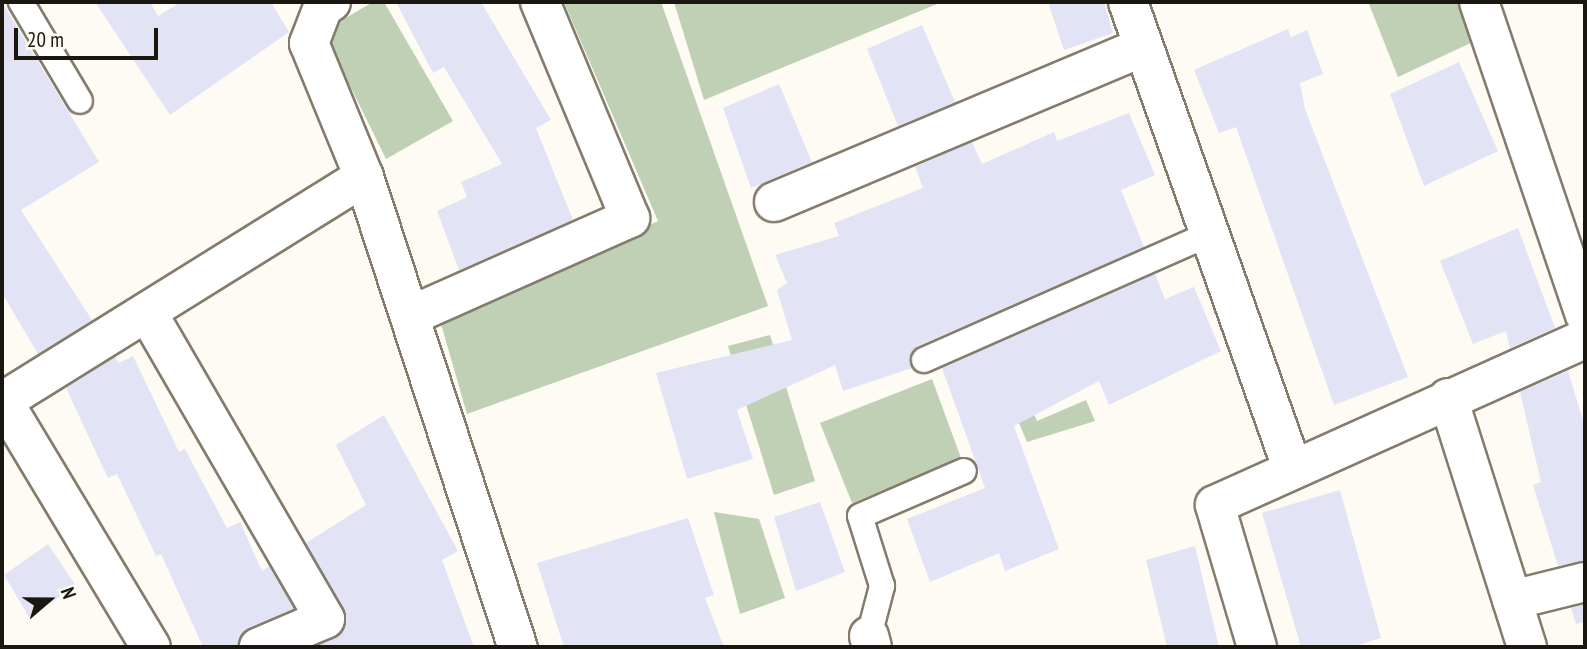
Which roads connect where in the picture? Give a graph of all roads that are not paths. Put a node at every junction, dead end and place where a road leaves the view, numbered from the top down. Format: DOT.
graph roads {
  1 [pos="21,2"];
  2 [pos="331,2"];
  3 [pos="540,2"];
  4 [pos="1128,2"];
  5 [pos="1479,2"];
  6 [pos="1143,47"];
  7 [pos="80,101"];
  8 [pos="365,177"];
  9 [pos="774,202"];
  10 [pos="1210,234"];
  11 [pos="146,312"];
  12 [pos="410,316"];
  13 [pos="1585,316"];
  14 [pos="1585,339"];
  15 [pos="923,360"];
  16 [pos="1448,398"];
  17 [pos="2,402"];
  18 [pos="1291,465"];
  19 [pos="964,471"];
  20 [pos="1585,582"];
  21 [pos="1512,600"];
  22 [pos="871,642"];
  23 [pos="151,647"];
  24 [pos="259,647"];
  25 [pos="518,647"];
  26 [pos="1257,647"];
  27 [pos="1527,647"];
  1 -- 7 [label="lane"];
  2 -- 8 [label="street"];
  3 -- 12 [label="street"];
  4 -- 6 [label="street"];
  5 -- 13 [label="street"];
  6 -- 9 [label="street"];
  6 -- 10 [label="street"];
  8 -- 11 [label="street"];
  8 -- 12 [label="street"];
  10 -- 15 [label="lane"];
  10 -- 18 [label="street"];
  11 -- 17 [label="street"];
  11 -- 24 [label="street"];
  12 -- 25 [label="street"];
  14 -- 16 [label="street"];
  16 -- 18 [label="street"];
  16 -- 21 [label="street"];
  17 -- 23 [label="street"];
  18 -- 26 [label="street"];
  19 -- 22 [label="lane"];
  20 -- 21 [label="street"];
  21 -- 27 [label="street"];
}
